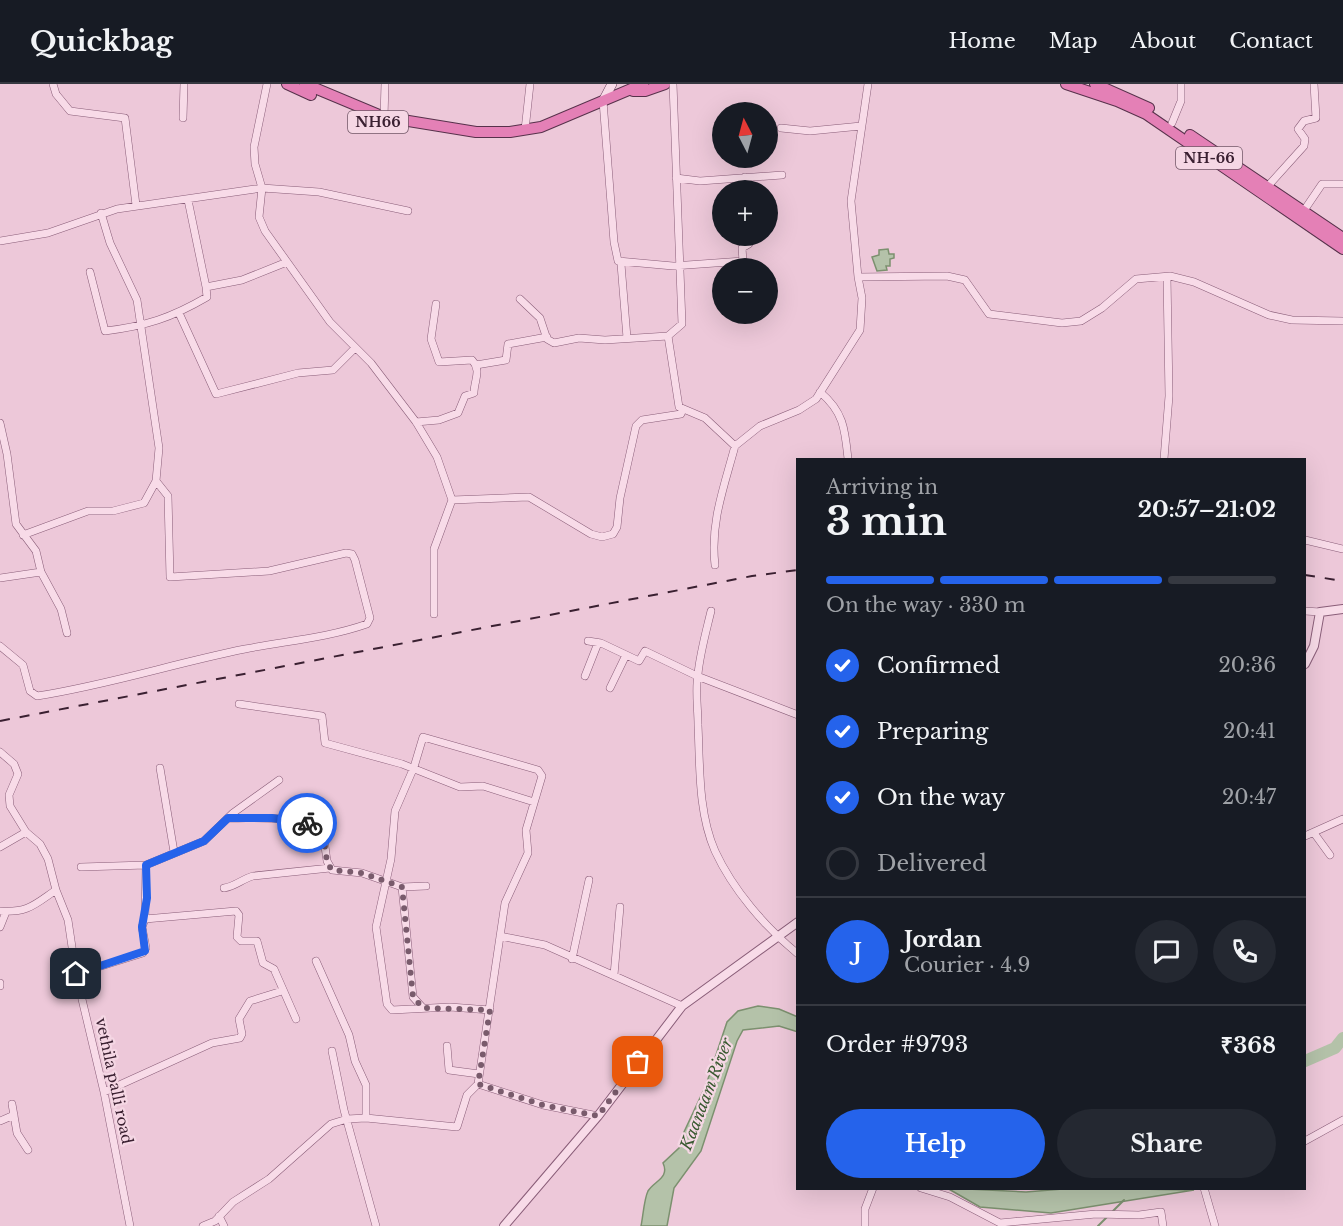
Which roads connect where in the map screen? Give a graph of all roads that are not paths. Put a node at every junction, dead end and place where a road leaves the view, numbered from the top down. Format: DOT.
graph roads {
  1 [pos="52,84"];
  2 [pos="184,84"];
  3 [pos="267,84"];
  4 [pos="287,84"];
  5 [pos="305,84"];
  6 [pos="384,84"];
  7 [pos="530,84"];
  8 [pos="612,84"];
  9 [pos="643,84"];
  10 [pos="665,84"];
  11 [pos="673,84"];
  12 [pos="868,84"];
  13 [pos="1066,84"];
  14 [pos="1095,84"];
  15 [pos="1180,84"];
  16 [pos="1314,84"];
  17 [pos="626,87"];
  18 [pos="603,101"];
  19 [pos="384,117"];
  20 [pos="183,118"];
  21 [pos="1172,123"];
  22 [pos="861,126"];
  23 [pos="781,128"];
  24 [pos="525,130"];
  25 [pos="476,132"];
  26 [pos="782,175"];
  27 [pos="745,177"];
  28 [pos="676,178"];
  29 [pos="745,180"];
  30 [pos="1343,184"];
  31 [pos="1268,187"];
  32 [pos="262,188"];
  33 [pos="189,200"];
  34 [pos="136,205"];
  35 [pos="408,211"];
  36 [pos="1303,212"];
  37 [pos="101,213"];
  38 [pos="1343,238"];
  39 [pos="0,241"];
  40 [pos="746,246"];
  41 [pos="1343,249"];
  42 [pos="288,262"];
  43 [pos="621,264"];
  44 [pos="680,266"];
  45 [pos="90,272"];
  46 [pos="858,277"];
  47 [pos="1167,277"];
  48 [pos="206,287"];
  49 [pos="520,299"];
  50 [pos="436,304"];
  51 [pos="179,313"];
  52 [pos="1343,321"];
  53 [pos="142,327"];
  54 [pos="668,336"];
  55 [pos="547,337"];
  56 [pos="627,338"];
  57 [pos="355,348"];
  58 [pos="476,365"];
  59 [pos="820,392"];
  60 [pos="683,409"];
  61 [pos="416,422"];
  62 [pos="0,423"];
  63 [pos="735,446"];
  64 [pos="3,450"];
  65 [pos="848,458"];
  66 [pos="1164,458"];
  67 [pos="156,481"];
  68 [pos="452,500"];
  69 [pos="23,535"];
  70 [pos="1306,540"];
  71 [pos="1343,549"];
  72 [pos="715,565"];
  73 [pos="41,572"];
  74 [pos="0,578"];
  75 [pos="1343,609"];
  76 [pos="711,611"];
  77 [pos="1306,611"];
  78 [pos="1320,612"];
  79 [pos="434,614"];
  80 [pos="68,633"];
  81 [pos="588,641"];
  82 [pos="598,643"];
  83 [pos="0,646"];
  84 [pos="626,655"];
  85 [pos="1306,662"];
  86 [pos="585,676"];
  87 [pos="697,676"];
  88 [pos="610,688"];
  89 [pos="239,704"];
  90 [pos="796,714"];
  91 [pos="0,752"];
  92 [pos="160,768"];
  93 [pos="413,769"];
  94 [pos="279,780"];
  95 [pos="0,798"];
  96 [pos="9,799"];
  97 [pos="534,802"];
  98 [pos="228,818"];
  99 [pos="1343,819"];
  100 [pos="26,832"];
  101 [pos="1314,833"];
  102 [pos="1306,836"];
  103 [pos="0,847"];
  104 [pos="174,852"];
  105 [pos="1330,855"];
  106 [pos="146,865"];
  107 [pos="81,867"];
  108 [pos="330,868"];
  109 [pos="589,880"];
  110 [pos="386,883"];
  111 [pos="426,886"];
  112 [pos="402,887"];
  113 [pos="224,888"];
  114 [pos="56,890"];
  115 [pos="620,907"];
  116 [pos="3,911"];
  117 [pos="145,919"];
  118 [pos="796,924"];
  119 [pos="0,927"];
  120 [pos="500,936"];
  121 [pos="778,938"];
  122 [pos="796,952"];
  123 [pos="572,959"];
  124 [pos="316,961"];
  125 [pos="76,974"];
  126 [pos="614,975"];
  127 [pos="282,991"];
  128 [pos="682,1006"];
  129 [pos="423,1008"];
  130 [pos="490,1010"];
  131 [pos="296,1019"];
  132 [pos="447,1046"];
  133 [pos="332,1050"];
  134 [pos="480,1074"];
  135 [pos="478,1084"];
  136 [pos="104,1092"];
  137 [pos="12,1104"];
  138 [pos="14,1115"];
  139 [pos="598,1116"];
  140 [pos="366,1118"];
  141 [pos="347,1119"];
  142 [pos="0,1120"];
  143 [pos="1343,1120"];
  144 [pos="1306,1140"];
  145 [pos="28,1150"];
  146 [pos="872,1190"];
  147 [pos="927,1190"];
  148 [pos="1205,1190"];
  149 [pos="219,1216"];
  150 [pos="130,1226"];
  151 [pos="203,1226"];
  152 [pos="224,1226"];
  153 [pos="376,1226"];
  154 [pos="504,1226"];
  155 [pos="865,1226"];
  156 [pos="1162,1226"];
  157 [pos="1215,1226"];
  1 -- 34 [label="street"];
  2 -- 20 [label="street"];
  3 -- 32 [label="street"];
  4 -- 25 [label="highway, NH66"];
  5 -- 19 [label="highway, NH66"];
  6 -- 19 [label="street"];
  7 -- 24 [label="street"];
  8 -- 18 [label="main road"];
  9 -- 17 [label="highway, NH66"];
  10 -- 17 [label="highway"];
  11 -- 28 [label="street"];
  12 -- 22 [label="street"];
  13 -- 41 [label="highway, NH-66"];
  14 -- 21 [label="highway"];
  15 -- 21 [label="street"];
  16 -- 31 [label="street"];
  17 -- 18 [label="highway, NH66"];
  18 -- 24 [label="highway, NH66"];
  18 -- 43 [label="street"];
  19 -- 25 [label="highway, NH66"];
  21 -- 31 [label="highway"];
  22 -- 23 [label="street"];
  22 -- 46 [label="street"];
  24 -- 25 [label="highway, NH66"];
  26 -- 27 [label="street"];
  27 -- 28 [label="street"];
  27 -- 29 [label="street"];
  28 -- 44 [label="street"];
  30 -- 36 [label="street"];
  31 -- 36 [label="highway"];
  32 -- 33 [label="street"];
  32 -- 35 [label="street"];
  32 -- 42 [label="street"];
  33 -- 34 [label="street"];
  33 -- 48 [label="street"];
  34 -- 37 [label="street"];
  36 -- 38 [label="highway"];
  37 -- 39 [label="street"];
  37 -- 53 [label="street"];
  40 -- 44 [label="street"];
  42 -- 48 [label="street"];
  42 -- 57 [label="street"];
  43 -- 44 [label="street"];
  43 -- 56 [label="street"];
  44 -- 54 [label="street"];
  45 -- 53 [label="street"];
  46 -- 47 [label="street"];
  46 -- 59 [label="street"];
  47 -- 52 [label="street"];
  47 -- 66 [label="street"];
  48 -- 51 [label="street"];
  49 -- 55 [label="street"];
  50 -- 58 [label="street"];
  51 -- 53 [label="street"];
  51 -- 57 [label="street"];
  53 -- 67 [label="street"];
  54 -- 56 [label="street"];
  54 -- 60 [label="street"];
  55 -- 56 [label="street"];
  55 -- 58 [label="street"];
  57 -- 61 [label="street"];
  58 -- 61 [label="street"];
  59 -- 63 [label="street"];
  59 -- 65 [label="street"];
  60 -- 63 [label="street"];
  60 -- 68 [label="street"];
  61 -- 68 [label="street"];
  62 -- 64 [label="street"];
  63 -- 72 [label="street"];
  64 -- 69 [label="street"];
  67 -- 69 [label="street"];
  67 -- 83 [label="street"];
  68 -- 79 [label="street"];
  69 -- 73 [label="street"];
  70 -- 71 [label="street"];
  73 -- 74 [label="street"];
  73 -- 80 [label="street"];
  75 -- 78 [label="street"];
  76 -- 87 [label="street"];
  77 -- 78 [label="street"];
  78 -- 85 [label="street"];
  81 -- 82 [label="street"];
  82 -- 84 [label="street"];
  82 -- 86 [label="street"];
  84 -- 87 [label="street"];
  84 -- 88 [label="street"];
  87 -- 90 [label="street"];
  87 -- 121 [label="street"];
  89 -- 93 [label="street"];
  91 -- 96 [label="street"];
  92 -- 104 [label="street"];
  93 -- 97 [label="street"];
  93 -- 97 [label="street"];
  93 -- 110 [label="street"];
  94 -- 98 [label="street"];
  95 -- 96 [label="street"];
  96 -- 100 [label="street, vethila palli road"];
  97 -- 120 [label="street"];
  98 -- 104 [label="street"];
  98 -- 108 [label="street"];
  99 -- 101 [label="street"];
  100 -- 103 [label="street"];
  100 -- 114 [label="street, vethila palli road"];
  101 -- 102 [label="street"];
  101 -- 105 [label="street"];
  104 -- 106 [label="street"];
  106 -- 107 [label="street"];
  106 -- 117 [label="street"];
  108 -- 110 [label="street"];
  108 -- 113 [label="street"];
  109 -- 123 [label="street"];
  110 -- 112 [label="street"];
  110 -- 129 [label="street"];
  111 -- 112 [label="street"];
  112 -- 129 [label="street"];
  114 -- 116 [label="street"];
  114 -- 125 [label="street, vethila palli road"];
  115 -- 126 [label="street"];
  116 -- 119 [label="street"];
  117 -- 125 [label="street"];
  117 -- 127 [label="street"];
  118 -- 121 [label="street"];
  120 -- 123 [label="street"];
  120 -- 130 [label="street"];
  121 -- 122 [label="street"];
  121 -- 128 [label="street"];
  123 -- 126 [label="street"];
  124 -- 140 [label="street"];
  125 -- 136 [label="street, vethila palli road"];
  126 -- 128 [label="street"];
  127 -- 131 [label="street"];
  127 -- 136 [label="street"];
  128 -- 139 [label="street"];
  129 -- 130 [label="street"];
  130 -- 134 [label="street"];
  132 -- 134 [label="street"];
  133 -- 141 [label="street"];
  134 -- 135 [label="street"];
  135 -- 139 [label="street"];
  135 -- 140 [label="street"];
  136 -- 150 [label="street, vethila palli road"];
  137 -- 138 [label="street"];
  138 -- 142 [label="street"];
  138 -- 145 [label="street"];
  139 -- 154 [label="street"];
  140 -- 141 [label="street"];
  141 -- 149 [label="street"];
  141 -- 153 [label="street"];
  143 -- 144 [label="street"];
  146 -- 155 [label="street"];
  147 -- 156 [label="street"];
  148 -- 157 [label="street"];
  149 -- 151 [label="street"];
  149 -- 152 [label="street"];
}
